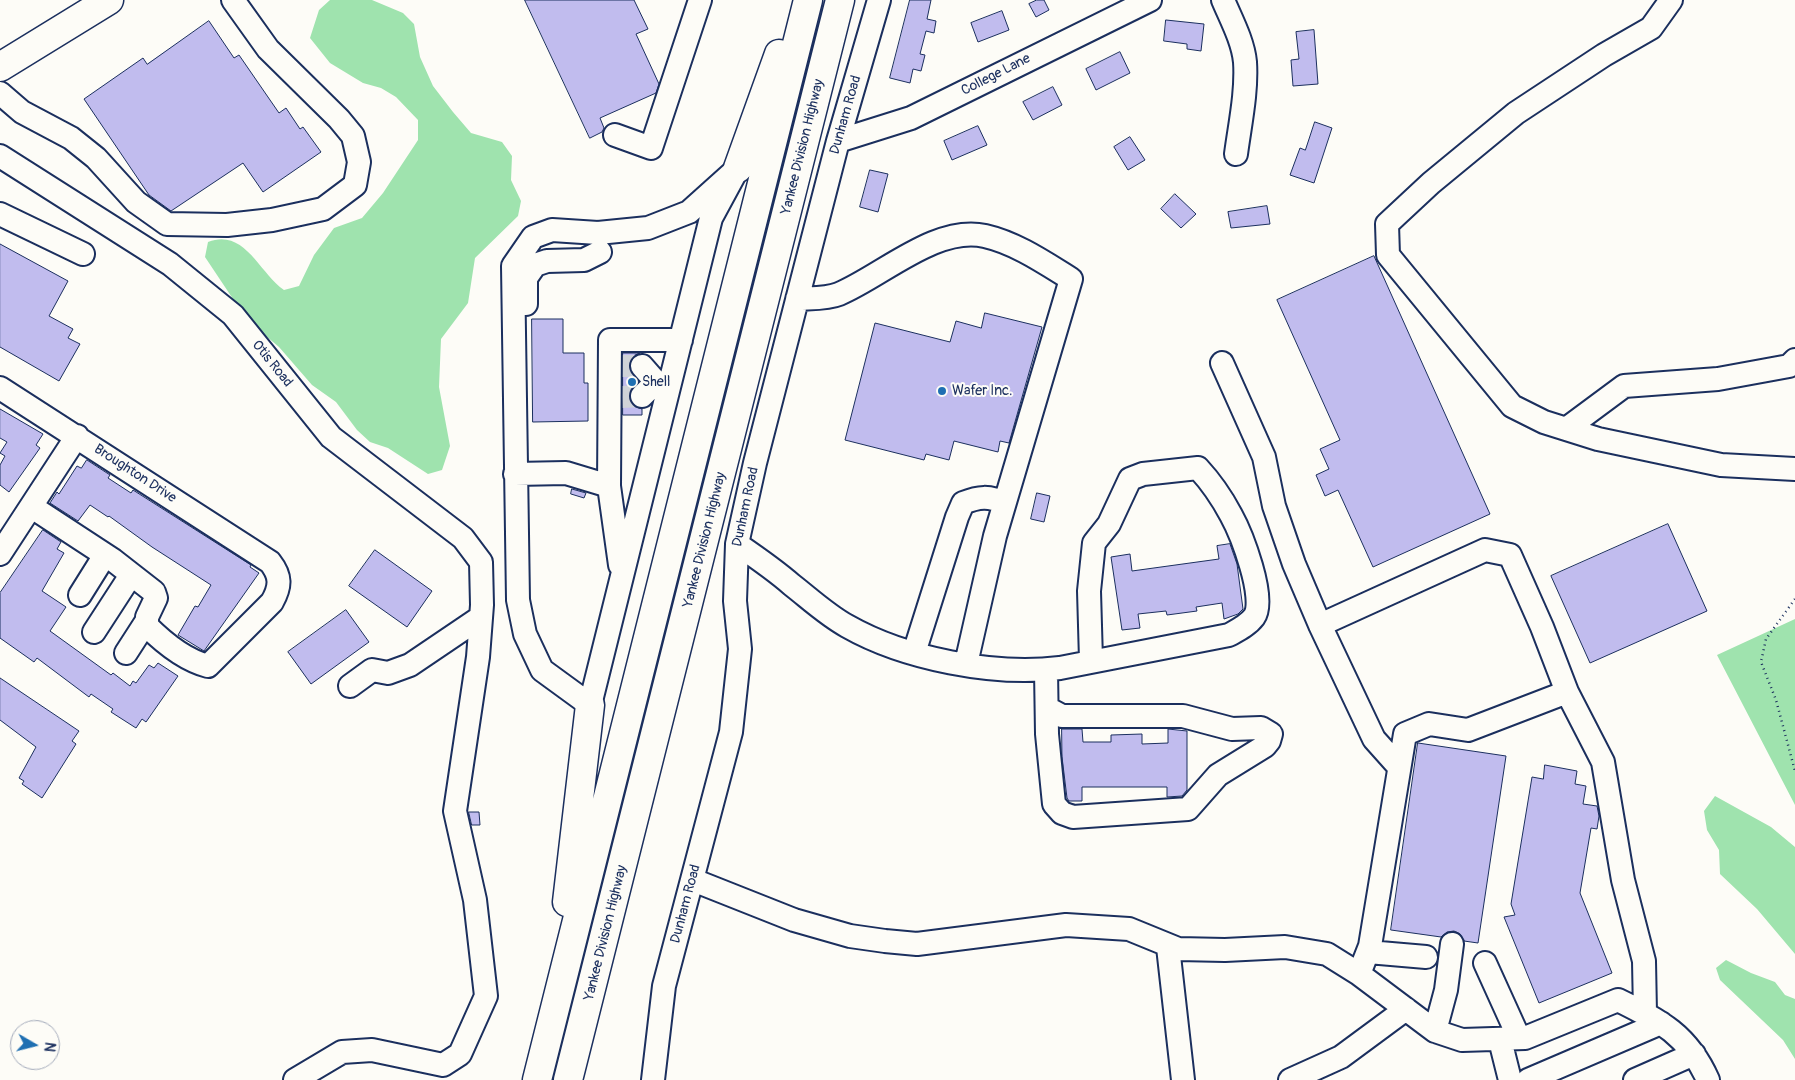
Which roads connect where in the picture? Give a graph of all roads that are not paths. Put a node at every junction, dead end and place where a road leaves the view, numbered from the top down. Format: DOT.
graph roads {
  1 [pos="109,0"];
  2 [pos="234,0"];
  3 [pos="796,0"];
  4 [pos="808,0"];
  5 [pos="840,0"];
  6 [pos="879,0"];
  7 [pos="1150,0"];
  8 [pos="1223,0"];
  9 [pos="1671,0"];
  10 [pos="693,6"];
  11 [pos="0,67"];
  12 [pos="0,92"];
  13 [pos="614,135"];
  14 [pos="838,141"];
  15 [pos="1236,154"];
  16 [pos="0,156"];
  17 [pos="738,168"];
  18 [pos="0,214"];
  19 [pos="600,252"];
  20 [pos="83,254"];
  21 [pos="797,299"];
  22 [pos="680,340"];
  23 [pos="1795,360"];
  24 [pos="1222,363"];
  25 [pos="636,381"];
  26 [pos="0,388"];
  27 [pos="515,403"];
  28 [pos="1566,429"];
  29 [pos="77,436"];
  30 [pos="1795,468"];
  31 [pos="515,474"];
  32 [pos="603,485"];
  33 [pos="1004,504"];
  34 [pos="32,507"];
  35 [pos="737,544"];
  36 [pos="0,554"];
  37 [pos="105,555"];
  38 [pos="131,575"];
  39 [pos="621,579"];
  40 [pos="80,595"];
  41 [pos="482,617"];
  42 [pos="146,622"];
  43 [pos="1320,625"];
  44 [pos="94,632"];
  45 [pos="126,653"];
  46 [pos="914,653"];
  47 [pos="1091,660"];
  48 [pos="966,664"];
  49 [pos="1046,670"];
  50 [pos="350,686"];
  51 [pos="1567,692"];
  52 [pos="590,705"];
  53 [pos="1047,708"];
  54 [pos="1399,767"];
  55 [pos="693,880"];
  56 [pos="1452,944"];
  57 [pos="1168,947"];
  58 [pos="1368,952"];
  59 [pos="1426,957"];
  60 [pos="1485,963"];
  61 [pos="1359,974"];
  62 [pos="1406,1009"];
  63 [pos="1653,1018"];
  64 [pos="552,1020"];
  65 [pos="1435,1031"];
  66 [pos="1510,1039"];
  67 [pos="1694,1054"];
  68 [pos="295,1080"];
  69 [pos="537,1080"];
  70 [pos="568,1080"];
  71 [pos="653,1080"];
  72 [pos="1183,1080"];
  73 [pos="1290,1080"];
  74 [pos="1510,1080"];
  75 [pos="1528,1080"];
  76 [pos="1635,1080"];
  77 [pos="1708,1080"];
  1 -- 11 [label="main road"];
  2 -- 12 [label="street"];
  3 -- 17 [label="main road"];
  4 -- 64 [label="main road"];
  5 -- 70 [label="main road, Yankee Division Highway"];
  6 -- 14 [label="street, Dunham Road"];
  7 -- 14 [label="street, College Lane"];
  8 -- 15 [label="street"];
  9 -- 28 [label="street"];
  10 -- 13 [label="street"];
  14 -- 21 [label="street, Dunham Road"];
  16 -- 41 [label="street, Otis Road"];
  17 -- 22 [label="street"];
  17 -- 27 [label="street"];
  18 -- 20 [label="street"];
  19 -- 27 [label="street"];
  21 -- 33 [label="street"];
  21 -- 35 [label="street, Dunham Road"];
  22 -- 25 [label="street"];
  22 -- 25 [label="street"];
  23 -- 28 [label="street"];
  24 -- 43 [label="street"];
  25 -- 32 [label="street"];
  25 -- 39 [label="street"];
  26 -- 29 [label="street, Broughton Drive"];
  27 -- 31 [label="street"];
  28 -- 30 [label="street"];
  29 -- 34 [label="street"];
  29 -- 42 [label="street, Broughton Drive"];
  31 -- 32 [label="street"];
  31 -- 52 [label="street"];
  32 -- 39 [label="street"];
  33 -- 46 [label="street"];
  33 -- 48 [label="street"];
  34 -- 36 [label="street"];
  34 -- 37 [label="street"];
  35 -- 46 [label="street"];
  35 -- 55 [label="street, Dunham Road"];
  37 -- 38 [label="street"];
  37 -- 40 [label="street"];
  38 -- 42 [label="street"];
  38 -- 44 [label="street"];
  39 -- 52 [label="street"];
  41 -- 50 [label="street"];
  41 -- 68 [label="street, Otis Road"];
  42 -- 45 [label="street"];
  43 -- 51 [label="street"];
  43 -- 54 [label="street"];
  46 -- 48 [label="street"];
  47 -- 47 [label="street"];
  47 -- 49 [label="street"];
  48 -- 49 [label="street"];
  49 -- 53 [label="street"];
  51 -- 54 [label="street"];
  51 -- 63 [label="street"];
  52 -- 64 [label="main road"];
  53 -- 53 [label="street"];
  54 -- 58 [label="street"];
  55 -- 57 [label="street"];
  55 -- 71 [label="street, Dunham Road"];
  56 -- 65 [label="street"];
  57 -- 61 [label="street"];
  57 -- 72 [label="street"];
  58 -- 59 [label="street"];
  58 -- 61 [label="street"];
  60 -- 66 [label="street"];
  61 -- 62 [label="street"];
  62 -- 65 [label="street"];
  62 -- 73 [label="street"];
  63 -- 66 [label="street"];
  63 -- 67 [label="street"];
  63 -- 75 [label="street"];
  64 -- 69 [label="main road"];
  65 -- 66 [label="street"];
  66 -- 74 [label="street"];
  67 -- 76 [label="street"];
  67 -- 77 [label="street"];
}
